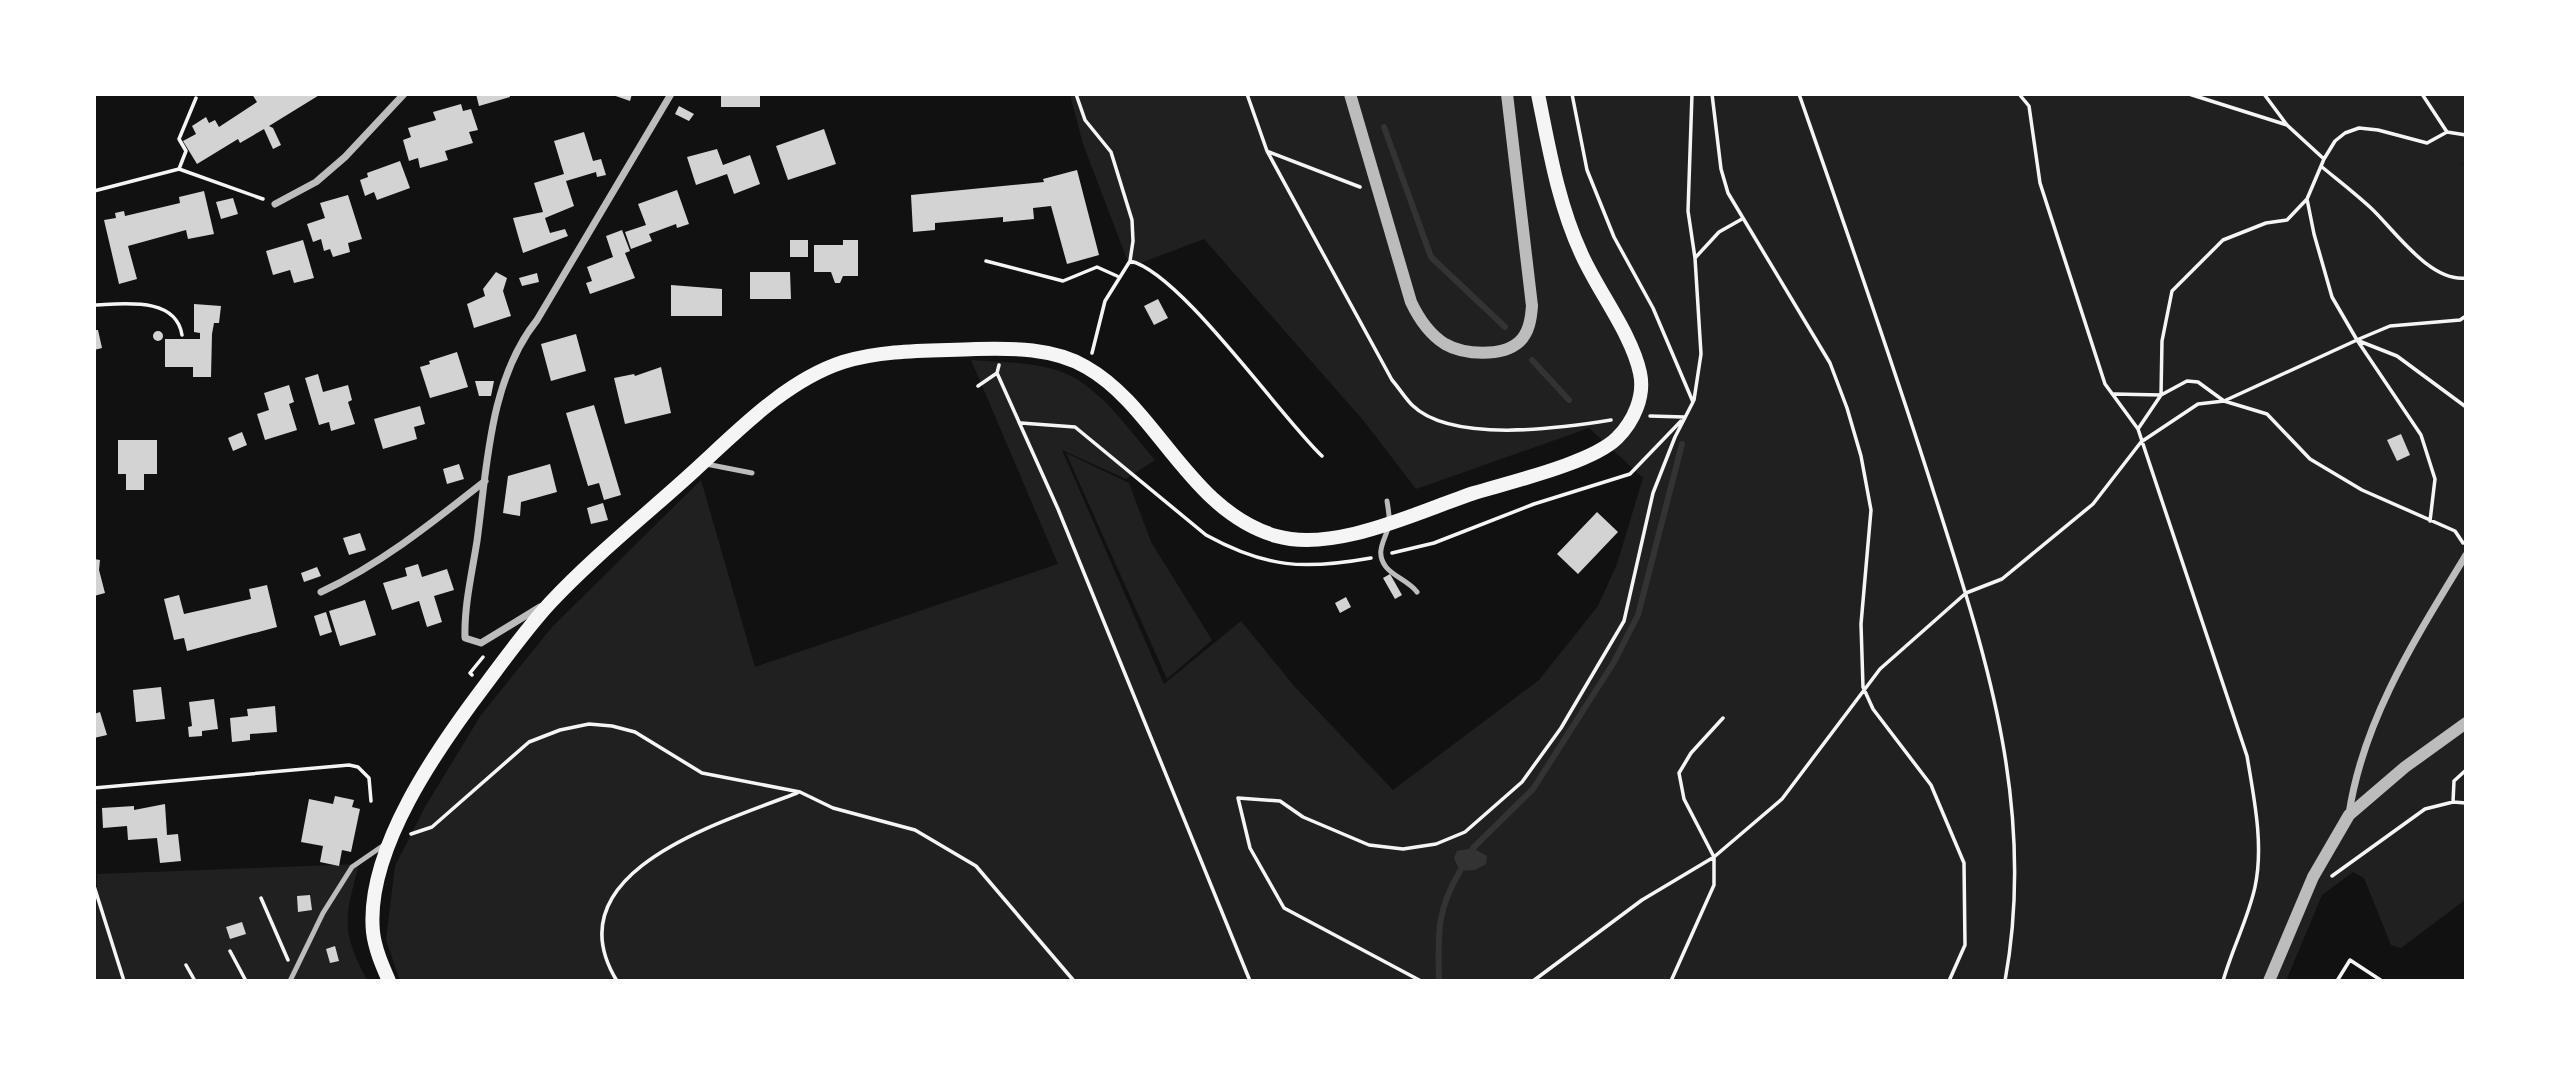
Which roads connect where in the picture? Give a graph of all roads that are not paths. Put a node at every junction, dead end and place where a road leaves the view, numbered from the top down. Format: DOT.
graph roads {
  1 [pos="404,94"];
  2 [pos="671,94"];
  3 [pos="1350,94"];
  4 [pos="1507,94"];
  5 [pos="1538,94"];
  6 [pos="275,204"];
  7 [pos="703,463"];
  8 [pos="752,473"];
  9 [pos="485,481"];
  10 [pos="1387,501"];
  11 [pos="1390,522"];
  12 [pos="2466,555"];
  13 [pos="321,592"];
  14 [pos="1417,592"];
  15 [pos="552,601"];
  16 [pos="2466,723"];
  17 [pos="2349,815"];
  18 [pos="391,841"];
  19 [pos="290,981"];
  20 [pos="389,981"];
  21 [pos="2269,981"];
  1 -- 6 [label="street"];
  2 -- 9 [label="street"];
  3 -- 4 [label="street"];
  5 -- 11 [label="main road"];
  7 -- 8 [label="lane"];
  7 -- 11 [label="main road"];
  7 -- 15 [label="main road"];
  9 -- 13 [label="street"];
  9 -- 15 [label="street"];
  10 -- 11 [label="lane"];
  11 -- 14 [label="lane"];
  12 -- 17 [label="street"];
  15 -- 18 [label="main road"];
  16 -- 17 [label="street"];
  17 -- 21 [label="street"];
  18 -- 19 [label="lane"];
  18 -- 20 [label="main road"];
}
